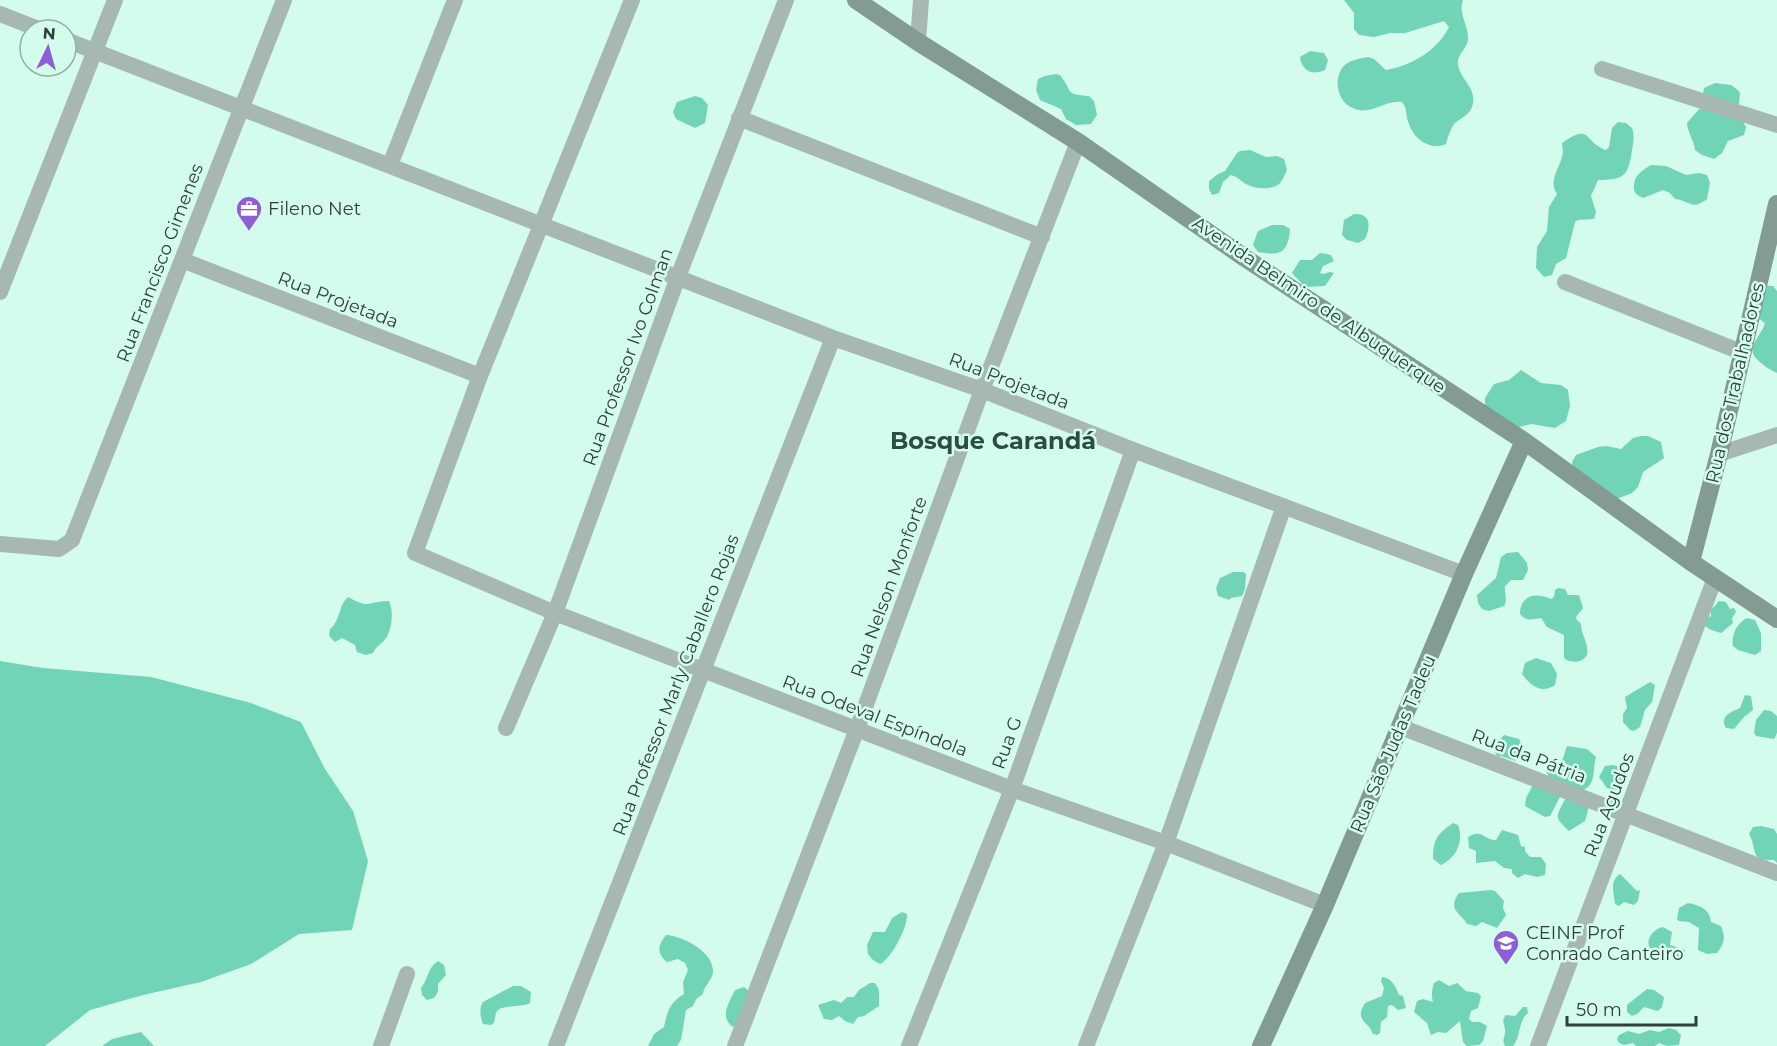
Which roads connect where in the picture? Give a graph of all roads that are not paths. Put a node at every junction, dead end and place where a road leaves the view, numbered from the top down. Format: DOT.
graph roads {
  1 [pos="115,0"];
  2 [pos="284,0"];
  3 [pos="455,0"];
  4 [pos="632,0"];
  5 [pos="786,0"];
  6 [pos="856,0"];
  7 [pos="921,0"];
  8 [pos="0,14"];
  9 [pos="18,21"];
  10 [pos="918,42"];
  11 [pos="78,45"];
  12 [pos="95,51"];
  13 [pos="1602,69"];
  14 [pos="242,108"];
  15 [pos="739,118"];
  16 [pos="1777,125"];
  17 [pos="1078,142"];
  18 [pos="390,165"];
  19 [pos="1777,204"];
  20 [pos="541,224"];
  21 [pos="1042,237"];
  22 [pos="182,260"];
  23 [pos="678,277"];
  24 [pos="1565,282"];
  25 [pos="0,292"];
  26 [pos="833,338"];
  27 [pos="1742,352"];
  28 [pos="480,376"];
  29 [pos="982,390"];
  30 [pos="1777,435"];
  31 [pos="1524,441"];
  32 [pos="1133,450"];
  33 [pos="1719,454"];
  34 [pos="1284,506"];
  35 [pos="0,544"];
  36 [pos="1691,562"];
  37 [pos="1464,574"];
  38 [pos="1715,578"];
  39 [pos="555,613"];
  40 [pos="1777,619"];
  41 [pos="703,671"];
  42 [pos="1401,727"];
  43 [pos="506,728"];
  44 [pos="857,729"];
  45 [pos="1012,789"];
  46 [pos="1627,815"];
  47 [pos="1166,843"];
  48 [pos="1777,873"];
  49 [pos="1325,905"];
  50 [pos="407,974"];
  51 [pos="381,1046"];
  52 [pos="556,1046"];
  53 [pos="735,1046"];
  54 [pos="909,1046"];
  55 [pos="1086,1046"];
  56 [pos="1261,1046"];
  57 [pos="1538,1046"];
  1 -- 12 [label="street"];
  2 -- 14 [label="street, Rua Francisco Gimenes"];
  3 -- 18 [label="street"];
  4 -- 20 [label="street"];
  5 -- 15 [label="street, Rua Professor Ivo Colman"];
  6 -- 10 [label="main road, Avenida Belmiro de Albuquerque"];
  7 -- 10 [label="street"];
  8 -- 9 [label="street"];
  10 -- 17 [label="main road, Avenida Belmiro de Albuquerque"];
  11 -- 12 [label="street, Rua Projetada"];
  12 -- 14 [label="street, Rua Projetada"];
  12 -- 25 [label="street"];
  13 -- 16 [label="street"];
  14 -- 18 [label="street, Rua Projetada"];
  14 -- 22 [label="street, Rua Francisco Gimenes"];
  15 -- 21 [label="street"];
  15 -- 23 [label="street, Rua Professor Ivo Colman"];
  17 -- 21 [label="street, Rua Nelson Monforte"];
  17 -- 31 [label="main road, Avenida Belmiro de Albuquerque"];
  18 -- 20 [label="street, Rua Projetada"];
  19 -- 27 [label="main road, Rua dos Trabalhadores"];
  20 -- 23 [label="street, Rua Projetada"];
  20 -- 28 [label="street"];
  21 -- 29 [label="street, Rua Nelson Monforte"];
  22 -- 28 [label="street, Rua Projetada"];
  22 -- 35 [label="street, Rua Francisco Gimenes"];
  23 -- 26 [label="street, Rua Projetada"];
  23 -- 39 [label="street, Rua Professor Ivo Colman"];
  24 -- 27 [label="street"];
  26 -- 29 [label="street, Rua Projetada"];
  26 -- 41 [label="street, Rua Professor Marly Caballero Rojas"];
  27 -- 33 [label="main road, Rua dos Trabalhadores"];
  28 -- 39 [label="street, Rua Odeval Espíndola"];
  29 -- 32 [label="street, Rua Projetada"];
  29 -- 44 [label="street, Rua Nelson Monforte"];
  30 -- 33 [label="street"];
  31 -- 36 [label="main road, Avenida Belmiro de Albuquerque"];
  31 -- 37 [label="main road, Rua São Judas Tadeu"];
  32 -- 34 [label="street, Rua Projetada"];
  32 -- 45 [label="street, Rua G"];
  33 -- 36 [label="main road, Rua dos Trabalhadores"];
  34 -- 37 [label="street, Rua Projetada"];
  34 -- 47 [label="street"];
  36 -- 38 [label="main road, Avenida Belmiro de Albuquerque"];
  37 -- 42 [label="main road, Rua São Judas Tadeu"];
  38 -- 40 [label="main road, Avenida Belmiro de Albuquerque"];
  38 -- 46 [label="street, Rua Agudos"];
  39 -- 41 [label="street, Rua Odeval Espíndola"];
  39 -- 43 [label="street, Rua Professor Ivo Colman"];
  41 -- 44 [label="street, Rua Odeval Espíndola"];
  41 -- 52 [label="street, Rua Professor Marly Caballero Rojas"];
  42 -- 46 [label="street, Rua da Pátria"];
  42 -- 49 [label="main road, Rua São Judas Tadeu"];
  44 -- 45 [label="street, Rua Odeval Espíndola"];
  44 -- 53 [label="street, Rua Nelson Monforte"];
  45 -- 47 [label="street, Rua Odeval Espíndola"];
  45 -- 54 [label="street, Rua G"];
  46 -- 48 [label="street, Rua da Pátria"];
  46 -- 57 [label="street, Rua Agudos"];
  47 -- 49 [label="street, Rua Odeval Espíndola"];
  47 -- 55 [label="street"];
  49 -- 56 [label="main road, Rua São Judas Tadeu"];
  50 -- 51 [label="street"];
}
